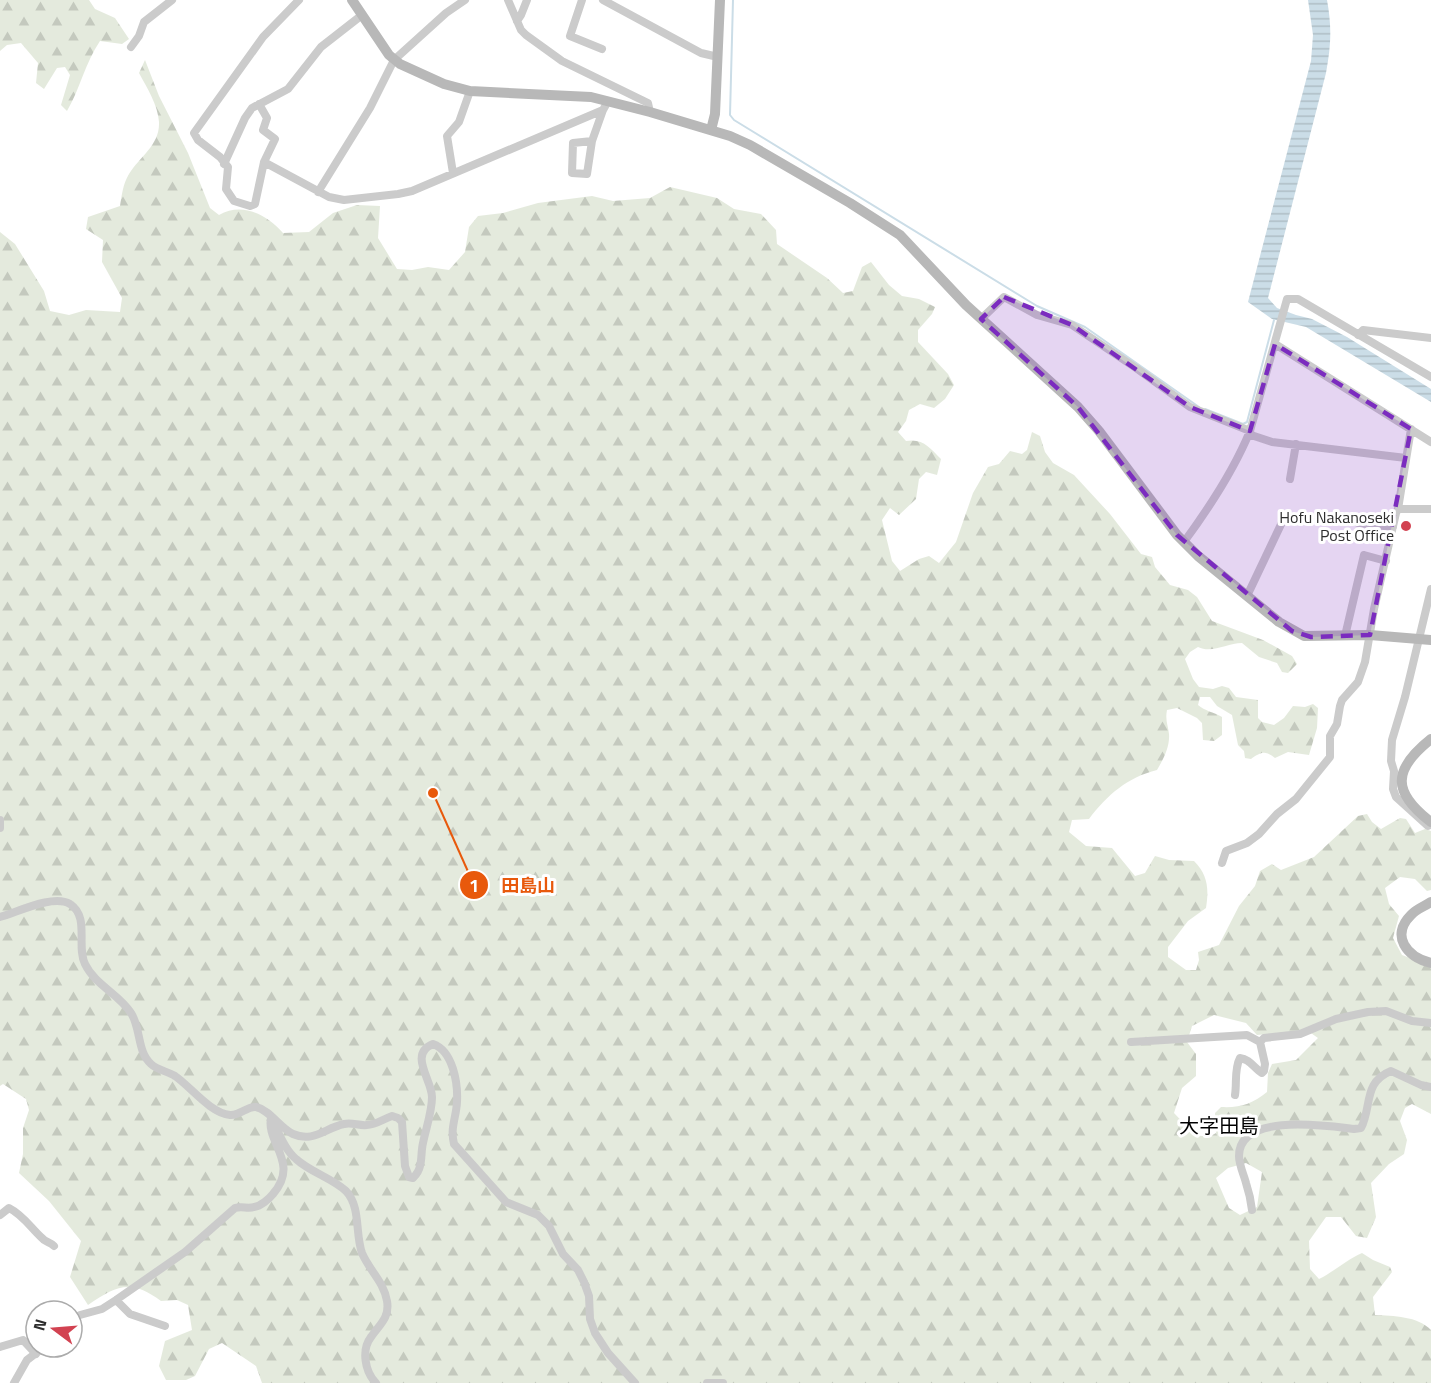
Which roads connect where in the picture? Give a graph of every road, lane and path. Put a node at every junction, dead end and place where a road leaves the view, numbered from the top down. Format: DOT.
graph roads {
  1 [pos="172,0"];
  2 [pos="299,0"];
  3 [pos="465,0"];
  4 [pos="508,0"];
  5 [pos="527,0"];
  6 [pos="582,0"];
  7 [pos="603,0"];
  8 [pos="720,0"];
  9 [pos="357,2"];
  10 [pos="362,15"];
  11 [pos="517,21"];
  12 [pos="131,47"];
  13 [pos="602,49"];
  14 [pos="718,57"];
  15 [pos="394,60"];
  16 [pos="470,91"];
  17 [pos="260,104"];
  18 [pos="606,106"];
  19 [pos="650,112"];
  20 [pos="711,130"];
  21 [pos="592,141"];
  22 [pos="264,162"];
  23 [pos="224,164"];
  24 [pos="453,173"];
  25 [pos="318,192"];
  26 [pos="981,320"];
  27 [pos="1358,335"];
  28 [pos="1431,338"];
  29 [pos="1275,344"];
  30 [pos="1431,377"];
  31 [pos="1411,429"];
  32 [pos="1250,431"];
  33 [pos="1431,442"];
  34 [pos="1296,444"];
  35 [pos="1406,458"];
  36 [pos="1290,479"];
  37 [pos="1398,509"];
  38 [pos="1431,509"];
  39 [pos="1285,516"];
  40 [pos="1358,523"];
  41 [pos="1393,527"];
  42 [pos="1184,542"];
  43 [pos="1386,561"];
  44 [pos="1431,589"];
  45 [pos="1247,596"];
  46 [pos="1370,635"];
  47 [pos="1345,636"];
  48 [pos="1425,640"];
  49 [pos="1431,739"];
  50 [pos="0,820"];
  51 [pos="1431,823"];
  52 [pos="0,828"];
  53 [pos="1222,863"];
  54 [pos="1431,902"];
  55 [pos="0,917"];
  56 [pos="1431,963"];
  57 [pos="1431,1023"];
  58 [pos="1131,1042"];
  59 [pos="1260,1042"];
  60 [pos="1431,1087"];
  61 [pos="1235,1095"];
  62 [pos="270,1117"];
  63 [pos="1252,1210"];
  64 [pos="0,1215"];
  65 [pos="54,1246"];
  66 [pos="116,1300"];
  67 [pos="84,1315"];
  68 [pos="165,1326"];
  69 [pos="24,1341"];
  70 [pos="0,1347"];
  71 [pos="28,1359"];
  72 [pos="14,1383"];
  73 [pos="376,1383"];
  74 [pos="635,1383"];
  75 [pos="707,1383"];
  76 [pos="723,1383"];
  1 -- 12 [label="street"];
  2 -- 23 [label="street"];
  3 -- 15 [label="street"];
  4 -- 11 [label="street"];
  5 -- 11 [label="street"];
  6 -- 13 [label="street"];
  7 -- 14 [label="street"];
  8 -- 14 [label="street"];
  9 -- 10 [label="street"];
  10 -- 15 [label="street"];
  10 -- 17 [label="street"];
  11 -- 19 [label="street"];
  14 -- 20 [label="street"];
  15 -- 16 [label="street"];
  15 -- 25 [label="street"];
  16 -- 18 [label="street"];
  16 -- 24 [label="street"];
  17 -- 22 [label="street"];
  17 -- 23 [label="street"];
  18 -- 19 [label="street"];
  18 -- 21 [label="street"];
  18 -- 24 [label="street"];
  19 -- 20 [label="street"];
  20 -- 26 [label="street"];
  21 -- 21 [label="street"];
  22 -- 23 [label="street"];
  22 -- 25 [label="street"];
  24 -- 25 [label="street"];
  26 -- 32 [label="street"];
  26 -- 42 [label="street"];
  27 -- 28 [label="street"];
  27 -- 29 [label="street"];
  27 -- 30 [label="street"];
  29 -- 31 [label="street"];
  29 -- 32 [label="street"];
  31 -- 33 [label="street"];
  31 -- 35 [label="street"];
  32 -- 34 [label="street"];
  32 -- 42 [label="street"];
  34 -- 35 [label="street"];
  34 -- 36 [label="street"];
  35 -- 37 [label="street"];
  37 -- 38 [label="street"];
  37 -- 41 [label="street"];
  39 -- 45 [label="street"];
  40 -- 41 [label="street"];
  41 -- 43 [label="street"];
  42 -- 45 [label="street"];
  43 -- 46 [label="street"];
  43 -- 47 [label="street"];
  44 -- 48 [label="street"];
  45 -- 47 [label="street"];
  46 -- 47 [label="street"];
  46 -- 48 [label="street"];
  46 -- 53 [label="street"];
  48 -- 51 [label="street"];
  49 -- 51 [label="street"];
  50 -- 52 [label="street"];
  54 -- 56 [label="street"];
  55 -- 62 [label="street"];
  57 -- 59 [label="street"];
  58 -- 59 [label="street"];
  59 -- 61 [label="street"];
  60 -- 63 [label="street"];
  62 -- 66 [label="street"];
  62 -- 73 [label="street"];
  62 -- 74 [label="street"];
  64 -- 65 [label="street"];
  66 -- 67 [label="street"];
  66 -- 68 [label="street"];
  69 -- 70 [label="street"];
  71 -- 72 [label="street"];
  75 -- 76 [label="street"];
}
